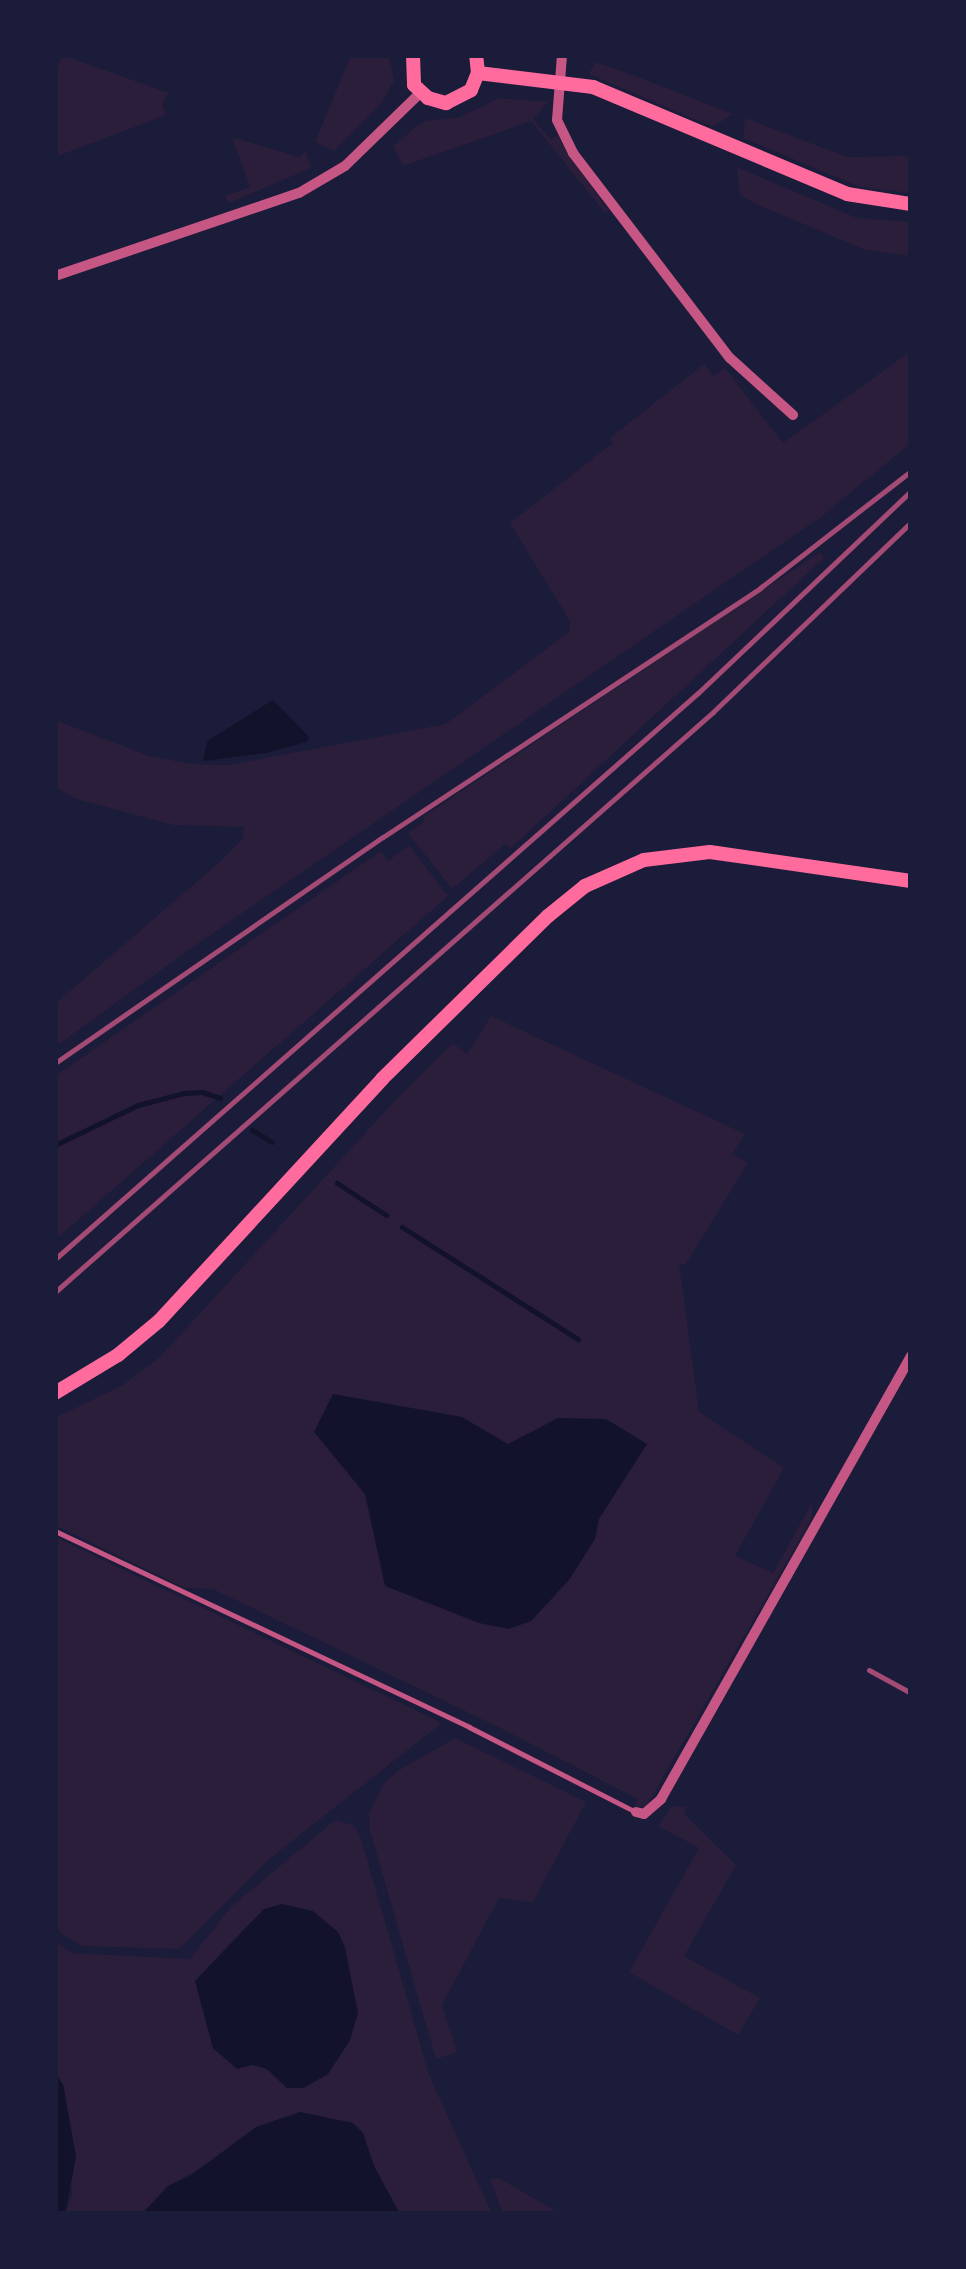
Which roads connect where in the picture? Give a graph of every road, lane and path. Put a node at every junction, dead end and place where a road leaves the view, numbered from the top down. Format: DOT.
graph roads {
  1 [pos="413,55"];
  2 [pos="476,55"];
  3 [pos="562,55"];
  4 [pos="478,73"];
  5 [pos="560,81"];
  6 [pos="420,93"];
  7 [pos="911,204"];
  8 [pos="55,276"];
  9 [pos="793,414"];
  10 [pos="911,881"];
  11 [pos="911,1356"];
  12 [pos="55,1393"];
  13 [pos="55,1531"];
  14 [pos="636,1812"];
  1 -- 6 [label="main road"];
  2 -- 4 [label="main road"];
  3 -- 5 [label="street"];
  4 -- 5 [label="main road"];
  4 -- 6 [label="main road"];
  5 -- 7 [label="main road"];
  5 -- 9 [label="street"];
  6 -- 8 [label="street"];
  10 -- 12 [label="main road"];
  11 -- 14 [label="street"];
  13 -- 14 [label="lane"];
}
